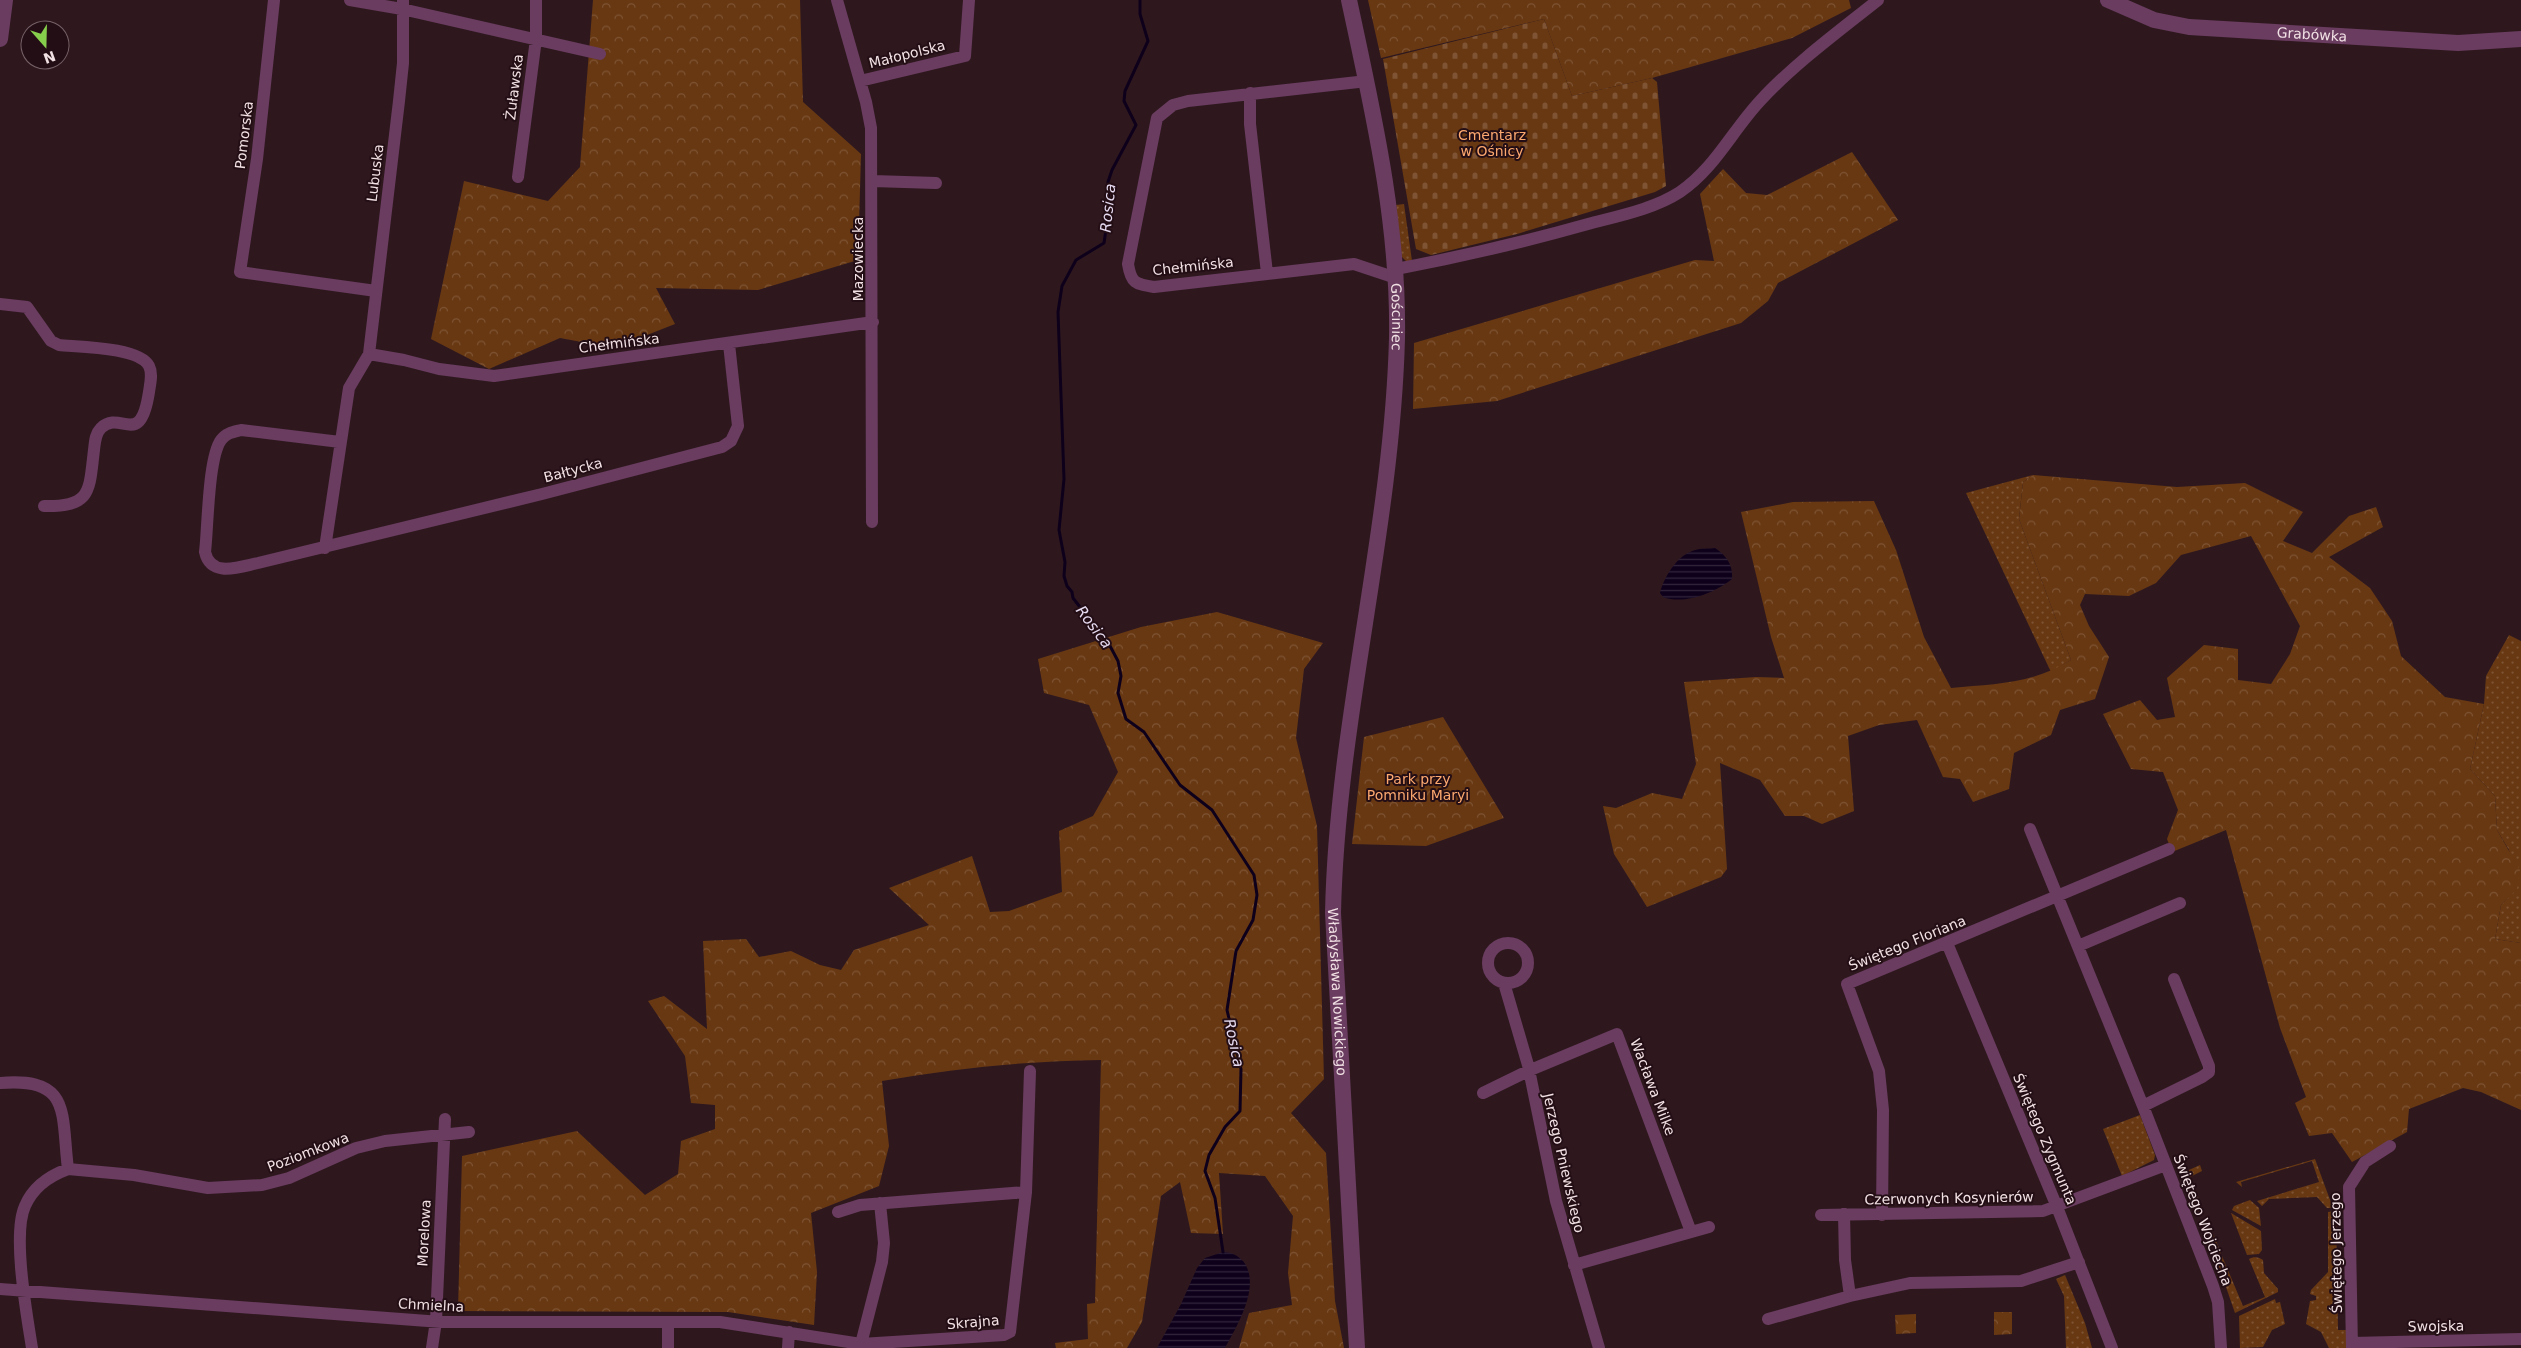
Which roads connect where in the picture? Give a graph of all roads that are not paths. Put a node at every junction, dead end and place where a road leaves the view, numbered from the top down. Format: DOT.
graph roads {
  1 [pos="5,0"];
  2 [pos="274,0"];
  3 [pos="350,0"];
  4 [pos="536,0"];
  5 [pos="836,0"];
  6 [pos="969,0"];
  7 [pos="1349,0"];
  8 [pos="1878,0"];
  9 [pos="2108,0"];
  10 [pos="402,4"];
  11 [pos="0,39"];
  12 [pos="536,39"];
  13 [pos="2521,40"];
  14 [pos="600,54"];
  15 [pos="860,80"];
  16 [pos="1367,81"];
  17 [pos="1250,93"];
  18 [pos="518,177"];
  19 [pos="873,181"];
  20 [pos="936,183"];
  21 [pos="1267,273"];
  22 [pos="1396,273"];
  23 [pos="376,291"];
  24 [pos="0,304"];
  25 [pos="873,322"];
  26 [pos="729,344"];
  27 [pos="369,354"];
  28 [pos="340,442"];
  29 [pos="44,506"];
  30 [pos="872,522"];
  31 [pos="325,548"];
  32 [pos="1363,637"];
  33 [pos="2030,829"];
  34 [pos="2169,849"];
  35 [pos="2058,897"];
  36 [pos="2180,903"];
  37 [pos="1947,943"];
  38 [pos="2078,946"];
  39 [pos="2174,979"];
  40 [pos="1504,983"];
  41 [pos="1030,1071"];
  42 [pos="1528,1071"];
  43 [pos="0,1083"];
  44 [pos="1483,1093"];
  45 [pos="2143,1106"];
  46 [pos="445,1119"];
  47 [pos="469,1132"];
  48 [pos="444,1134"];
  49 [pos="2390,1146"];
  50 [pos="2166,1165"];
  51 [pos="68,1169"];
  52 [pos="1026,1192"];
  53 [pos="880,1203"];
  54 [pos="2058,1208"];
  55 [pos="838,1212"];
  56 [pos="1821,1214"];
  57 [pos="1844,1214"];
  58 [pos="1882,1215"];
  59 [pos="1709,1227"];
  60 [pos="1691,1232"];
  61 [pos="2079,1262"];
  62 [pos="1574,1265"];
  63 [pos="0,1289"];
  64 [pos="23,1291"];
  65 [pos="1850,1296"];
  66 [pos="1768,1319"];
  67 [pos="436,1321"];
  68 [pos="668,1322"];
  69 [pos="789,1332"];
  70 [pos="2521,1339"];
  71 [pos="2352,1345"];
  72 [pos="860,1346"];
  73 [pos="32,1348"];
  74 [pos="432,1348"];
  75 [pos="668,1348"];
  76 [pos="788,1348"];
  77 [pos="1357,1348"];
  78 [pos="1599,1348"];
  79 [pos="2112,1348"];
  80 [pos="2221,1348"];
  1 -- 11 [label="street"];
  2 -- 23 [label="street, Pomorska"];
  3 -- 10 [label="street"];
  4 -- 12 [label="street, Żuławska"];
  5 -- 15 [label="street, Mazowiecka"];
  6 -- 15 [label="street, Małopolska"];
  7 -- 16 [label="street, Gościniec"];
  8 -- 22 [label="street"];
  9 -- 13 [label="street, Grabówka"];
  10 -- 12 [label="street"];
  10 -- 23 [label="street, Lubuska"];
  12 -- 14 [label="street"];
  12 -- 18 [label="street, Żuławska"];
  15 -- 19 [label="street, Mazowiecka"];
  16 -- 17 [label="street, Chełmińska"];
  16 -- 22 [label="street, Gościniec"];
  17 -- 21 [label="street"];
  17 -- 21 [label="street, Chełmińska"];
  19 -- 20 [label="street"];
  19 -- 25 [label="street, Mazowiecka"];
  21 -- 22 [label="street, Chełmińska"];
  22 -- 32 [label="street, Gościniec"];
  23 -- 27 [label="street, Lubuska"];
  24 -- 29 [label="street"];
  25 -- 26 [label="street, Chełmińska"];
  25 -- 30 [label="street, Mazowiecka"];
  26 -- 27 [label="street, Chełmińska"];
  26 -- 31 [label="street, Bałtycka"];
  27 -- 28 [label="street"];
  28 -- 31 [label="street"];
  28 -- 31 [label="street, Bałtycka"];
  32 -- 77 [label="street, Władysława Nowickiego"];
  33 -- 35 [label="street, Świętego Wojciecha"];
  34 -- 35 [label="street, Świętego Floriana"];
  35 -- 37 [label="street, Świętego Floriana"];
  35 -- 38 [label="street, Świętego Wojciecha"];
  36 -- 38 [label="street"];
  37 -- 54 [label="street, Świętego Zygmunta"];
  37 -- 58 [label="street, Świętego Floriana"];
  38 -- 45 [label="street, Świętego Wojciecha"];
  39 -- 45 [label="street"];
  40 -- 42 [label="street, Jerzego Pniewskiego"];
  41 -- 52 [label="street, Skrajna"];
  42 -- 44 [label="street, Wacława Milke"];
  42 -- 60 [label="street, Wacława Milke"];
  42 -- 62 [label="street, Jerzego Pniewskiego"];
  43 -- 51 [label="street"];
  45 -- 50 [label="street, Świętego Wojciecha"];
  46 -- 48 [label="street, Morelowa"];
  47 -- 48 [label="street, Poziomkowa"];
  48 -- 51 [label="street, Poziomkowa"];
  48 -- 67 [label="street, Morelowa"];
  49 -- 71 [label="street, Świętego Jerzego"];
  50 -- 54 [label="street, Czerwonych Kosynierów"];
  50 -- 80 [label="street, Świętego Wojciecha"];
  51 -- 64 [label="street"];
  52 -- 53 [label="street"];
  52 -- 72 [label="street, Skrajna"];
  53 -- 55 [label="street"];
  53 -- 72 [label="street"];
  54 -- 58 [label="street, Czerwonych Kosynierów"];
  54 -- 61 [label="street, Świętego Zygmunta"];
  56 -- 57 [label="street, Czerwonych Kosynierów"];
  57 -- 58 [label="street, Czerwonych Kosynierów"];
  57 -- 65 [label="street"];
  59 -- 60 [label="street"];
  60 -- 62 [label="street"];
  61 -- 65 [label="street"];
  61 -- 79 [label="street, Świętego Zygmunta"];
  62 -- 78 [label="street, Jerzego Pniewskiego"];
  63 -- 64 [label="street, Chmielna"];
  64 -- 67 [label="street, Chmielna"];
  64 -- 73 [label="street"];
  65 -- 66 [label="street"];
  67 -- 68 [label="street, Chmielna"];
  67 -- 74 [label="street, Morelowa"];
  68 -- 69 [label="street, Chmielna"];
  68 -- 75 [label="street"];
  69 -- 72 [label="street, Chmielna"];
  69 -- 76 [label="street"];
  70 -- 71 [label="street, Swojska"];
}
